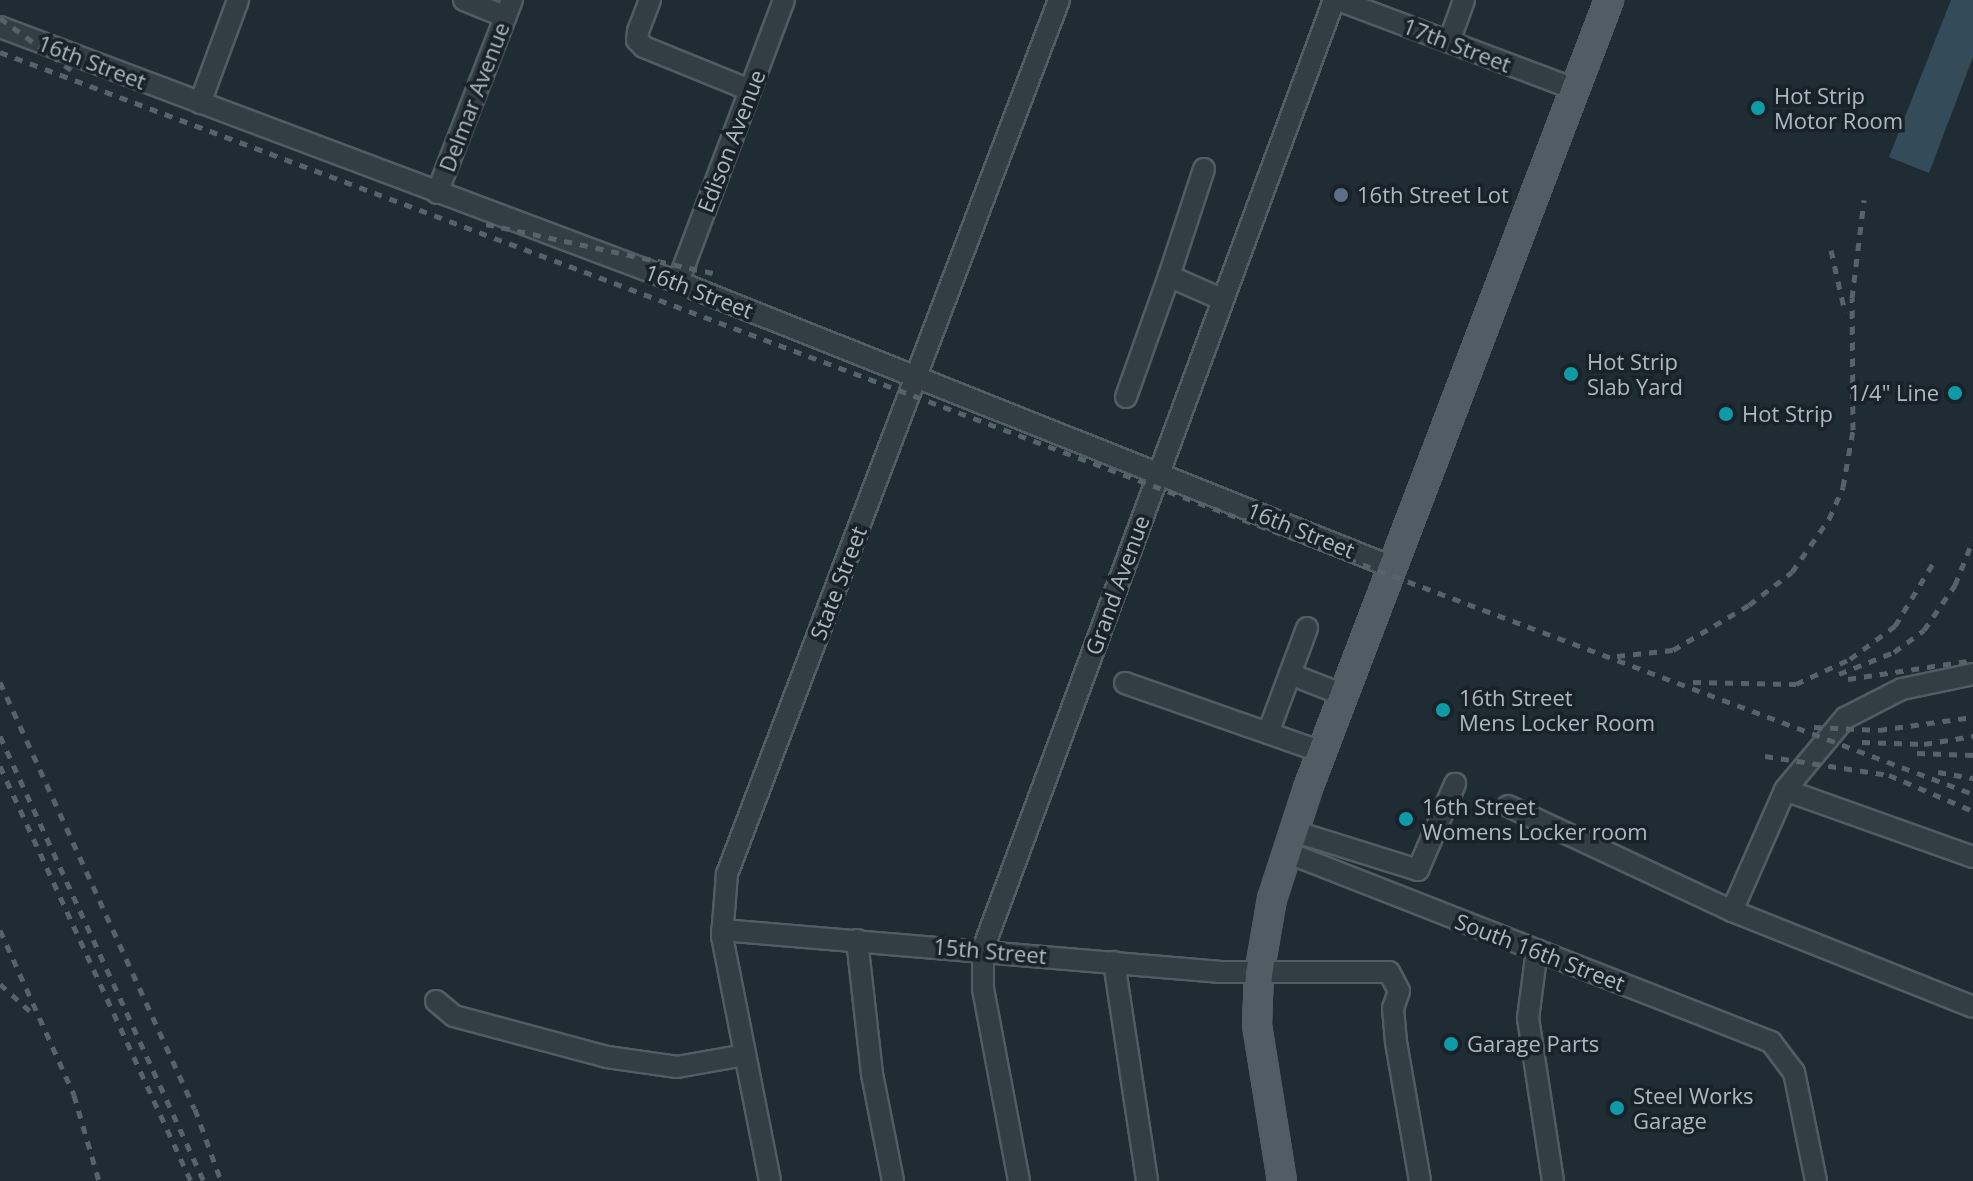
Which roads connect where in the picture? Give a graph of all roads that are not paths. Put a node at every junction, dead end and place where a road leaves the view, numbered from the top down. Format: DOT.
graph roads {
  1 [pos="238,0"];
  2 [pos="464,0"];
  3 [pos="650,0"];
  4 [pos="784,0"];
  5 [pos="1059,0"];
  6 [pos="1336,0"];
  7 [pos="1464,0"];
  8 [pos="1609,0"];
  9 [pos="509,8"];
  10 [pos="0,27"];
  11 [pos="1449,42"];
  12 [pos="1575,89"];
  13 [pos="750,90"];
  14 [pos="200,103"];
  15 [pos="1204,169"];
  16 [pos="437,193"];
  17 [pos="1169,276"];
  18 [pos="678,282"];
  19 [pos="1221,299"];
  20 [pos="916,377"];
  21 [pos="1126,397"];
  22 [pos="1156,471"];
  23 [pos="1392,567"];
  24 [pos="1307,628"];
  25 [pos="1290,674"];
  26 [pos="1973,674"];
  27 [pos="1125,683"];
  28 [pos="1344,695"];
  29 [pos="1268,733"];
  30 [pos="1322,752"];
  31 [pos="1455,784"];
  32 [pos="1785,790"];
  33 [pos="1508,806"];
  34 [pos="1290,842"];
  35 [pos="1973,857"];
  36 [pos="1732,911"];
  37 [pos="722,930"];
  38 [pos="857,940"];
  39 [pos="983,949"];
  40 [pos="1537,950"];
  41 [pos="1114,962"];
  42 [pos="1259,974"];
  43 [pos="436,1001"];
  44 [pos="1973,1007"];
  45 [pos="745,1055"];
  46 [pos="770,1181"];
  47 [pos="893,1181"];
  48 [pos="1019,1181"];
  49 [pos="1147,1181"];
  50 [pos="1282,1181"];
  51 [pos="1420,1181"];
  52 [pos="1553,1181"];
  53 [pos="1816,1181"];
  1 -- 14 [label="street"];
  2 -- 9 [label="street"];
  3 -- 13 [label="street"];
  4 -- 13 [label="street, Edison Avenue"];
  5 -- 20 [label="street, State Street"];
  6 -- 11 [label="street, 17th Street"];
  6 -- 19 [label="street, Grand Avenue"];
  7 -- 11 [label="street"];
  8 -- 12 [label="main road"];
  9 -- 16 [label="street, Delmar Avenue"];
  10 -- 14 [label="street, 16th Street"];
  11 -- 12 [label="street, 17th Street"];
  12 -- 23 [label="main road"];
  13 -- 18 [label="street, Edison Avenue"];
  14 -- 16 [label="street, 16th Street"];
  15 -- 17 [label="street"];
  16 -- 18 [label="street, 16th Street"];
  17 -- 19 [label="street"];
  17 -- 21 [label="street"];
  18 -- 20 [label="street, 16th Street"];
  19 -- 22 [label="street, Grand Avenue"];
  20 -- 22 [label="street, 16th Street"];
  20 -- 37 [label="street, State Street"];
  22 -- 23 [label="street, 16th Street"];
  22 -- 39 [label="street, Grand Avenue"];
  23 -- 28 [label="main road"];
  24 -- 25 [label="street"];
  25 -- 28 [label="street"];
  25 -- 29 [label="street"];
  26 -- 32 [label="street"];
  27 -- 29 [label="street"];
  28 -- 30 [label="main road"];
  29 -- 30 [label="street"];
  30 -- 34 [label="main road"];
  31 -- 34 [label="street"];
  32 -- 35 [label="street"];
  32 -- 36 [label="street"];
  33 -- 36 [label="street"];
  34 -- 40 [label="street, South 16th Street"];
  34 -- 42 [label="main road"];
  36 -- 44 [label="street"];
  37 -- 38 [label="street, 15th Street"];
  37 -- 45 [label="street, State Street"];
  38 -- 39 [label="street, 15th Street"];
  38 -- 47 [label="street"];
  39 -- 41 [label="street, 15th Street"];
  39 -- 48 [label="street, Grand Avenue"];
  40 -- 52 [label="street"];
  40 -- 53 [label="street, South 16th Street"];
  41 -- 42 [label="street, 15th Street"];
  41 -- 49 [label="street"];
  42 -- 50 [label="main road"];
  42 -- 51 [label="street, 15th Street"];
  43 -- 45 [label="street"];
  45 -- 46 [label="street, State Street"];
}
